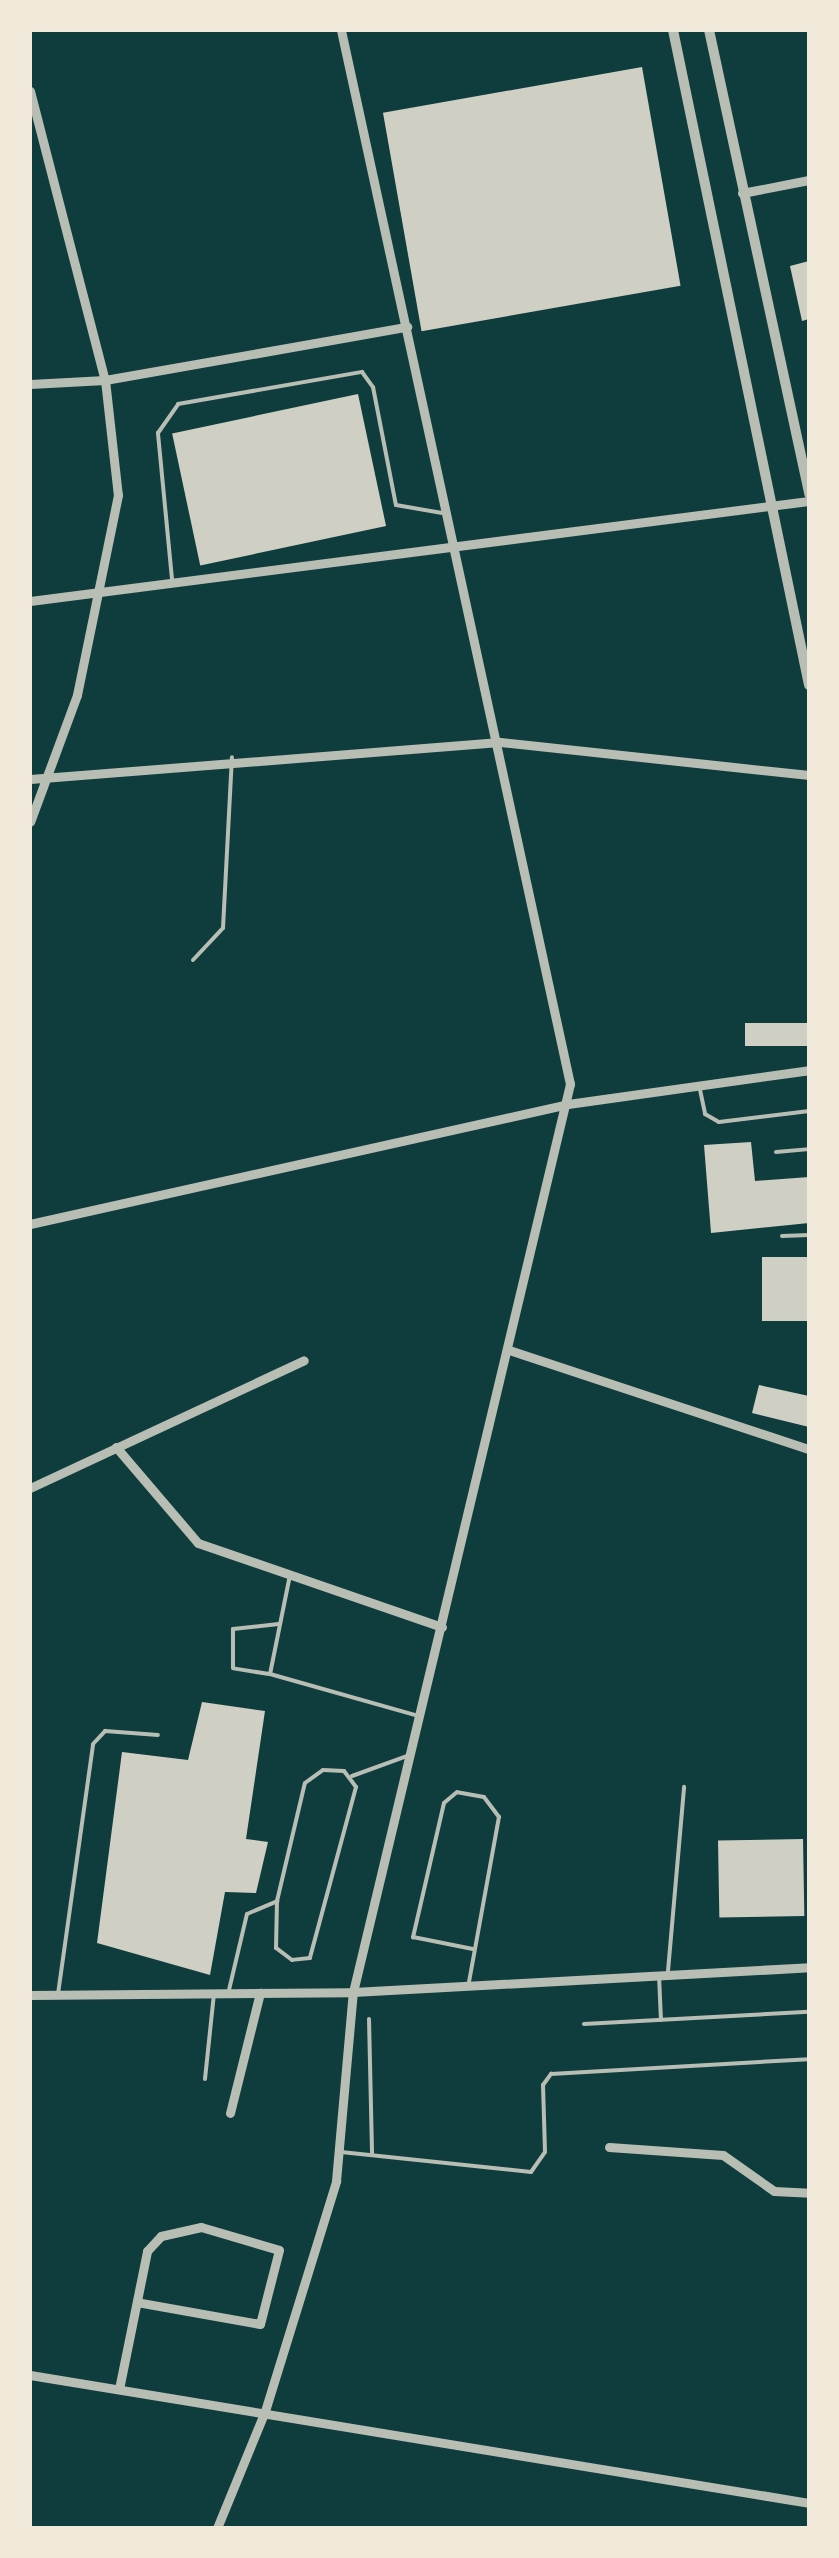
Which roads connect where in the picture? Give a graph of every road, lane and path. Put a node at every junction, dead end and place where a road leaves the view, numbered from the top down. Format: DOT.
graph roads {
  1 [pos="341,30"];
  2 [pos="674,30"];
  3 [pos="709,30"];
  4 [pos="30,91"];
  5 [pos="809,180"];
  6 [pos="742,193"];
  7 [pos="407,327"];
  8 [pos="105,380"];
  9 [pos="30,384"];
  10 [pos="809,497"];
  11 [pos="773,503"];
  12 [pos="446,512"];
  13 [pos="452,541"];
  14 [pos="172,581"];
  15 [pos="100,591"];
  16 [pos="30,601"];
  17 [pos="809,684"];
  18 [pos="500,742"];
  19 [pos="232,758"];
  20 [pos="809,775"];
  21 [pos="49,776"];
  22 [pos="30,779"];
  23 [pos="30,822"];
  24 [pos="193,960"];
  25 [pos="809,1070"];
  26 [pos="699,1085"];
  27 [pos="568,1104"];
  28 [pos="809,1110"];
  29 [pos="809,1149"];
  30 [pos="776,1152"];
  31 [pos="30,1224"];
  32 [pos="809,1234"];
  33 [pos="782,1236"];
  34 [pos="510,1350"];
  35 [pos="304,1360"];
  36 [pos="116,1447"];
  37 [pos="809,1449"];
  38 [pos="30,1488"];
  39 [pos="290,1574"];
  40 [pos="279,1624"];
  41 [pos="442,1627"];
  42 [pos="270,1674"];
  43 [pos="420,1716"];
  44 [pos="158,1735"];
  45 [pos="410,1756"];
  46 [pos="352,1776"];
  47 [pos="684,1786"];
  48 [pos="277,1901"];
  49 [pos="473,1949"];
  50 [pos="809,1966"];
  51 [pos="663,1972"];
  52 [pos="469,1986"];
  53 [pos="353,1992"];
  54 [pos="260,1993"];
  55 [pos="58,1994"];
  56 [pos="214,1994"];
  57 [pos="228,1994"];
  58 [pos="30,1995"];
  59 [pos="809,2012"];
  60 [pos="369,2018"];
  61 [pos="661,2020"];
  62 [pos="584,2024"];
  63 [pos="809,2059"];
  64 [pos="204,2079"];
  65 [pos="230,2113"];
  66 [pos="608,2146"];
  67 [pos="341,2152"];
  68 [pos="372,2155"];
  69 [pos="809,2193"];
  70 [pos="137,2302"];
  71 [pos="30,2375"];
  72 [pos="119,2388"];
  73 [pos="265,2411"];
  74 [pos="809,2504"];
  75 [pos="217,2528"];
  1 -- 7 [label="street"];
  2 -- 11 [label="street"];
  3 -- 6 [label="street"];
  4 -- 8 [label="street"];
  5 -- 6 [label="street"];
  6 -- 10 [label="street"];
  7 -- 8 [label="street"];
  7 -- 12 [label="street"];
  8 -- 9 [label="street"];
  8 -- 15 [label="street"];
  10 -- 11 [label="street"];
  11 -- 13 [label="street"];
  11 -- 17 [label="street"];
  12 -- 13 [label="street"];
  12 -- 14 [label="lane"];
  13 -- 14 [label="street"];
  13 -- 18 [label="street"];
  14 -- 15 [label="street"];
  15 -- 16 [label="street"];
  15 -- 21 [label="street"];
  18 -- 19 [label="street"];
  18 -- 20 [label="street"];
  18 -- 27 [label="street"];
  19 -- 21 [label="street"];
  19 -- 24 [label="lane"];
  21 -- 22 [label="street"];
  21 -- 23 [label="street"];
  25 -- 26 [label="street"];
  26 -- 27 [label="street"];
  26 -- 28 [label="lane"];
  27 -- 31 [label="street"];
  27 -- 34 [label="street"];
  29 -- 30 [label="lane"];
  32 -- 33 [label="lane"];
  34 -- 37 [label="street"];
  34 -- 41 [label="street"];
  35 -- 36 [label="street"];
  36 -- 38 [label="street"];
  36 -- 39 [label="street"];
  39 -- 40 [label="lane"];
  39 -- 41 [label="street"];
  40 -- 42 [label="lane"];
  40 -- 42 [label="lane"];
  41 -- 43 [label="street"];
  42 -- 43 [label="lane"];
  43 -- 45 [label="street"];
  44 -- 55 [label="lane"];
  45 -- 46 [label="lane"];
  45 -- 53 [label="street"];
  46 -- 48 [label="lane"];
  46 -- 48 [label="lane"];
  47 -- 51 [label="lane"];
  48 -- 57 [label="lane"];
  49 -- 49 [label="lane"];
  49 -- 52 [label="lane"];
  50 -- 51 [label="street"];
  51 -- 52 [label="street"];
  51 -- 61 [label="lane"];
  52 -- 53 [label="street"];
  53 -- 54 [label="street"];
  53 -- 67 [label="street"];
  54 -- 57 [label="street"];
  54 -- 65 [label="street"];
  55 -- 56 [label="street"];
  55 -- 58 [label="street"];
  56 -- 57 [label="street"];
  56 -- 64 [label="lane"];
  59 -- 61 [label="lane"];
  60 -- 68 [label="lane"];
  61 -- 62 [label="lane"];
  63 -- 68 [label="lane"];
  66 -- 69 [label="street"];
  67 -- 68 [label="lane"];
  67 -- 73 [label="street"];
  70 -- 70 [label="street"];
  70 -- 72 [label="street"];
  71 -- 72 [label="street"];
  72 -- 73 [label="street"];
  73 -- 74 [label="street"];
  73 -- 75 [label="street"];
}
